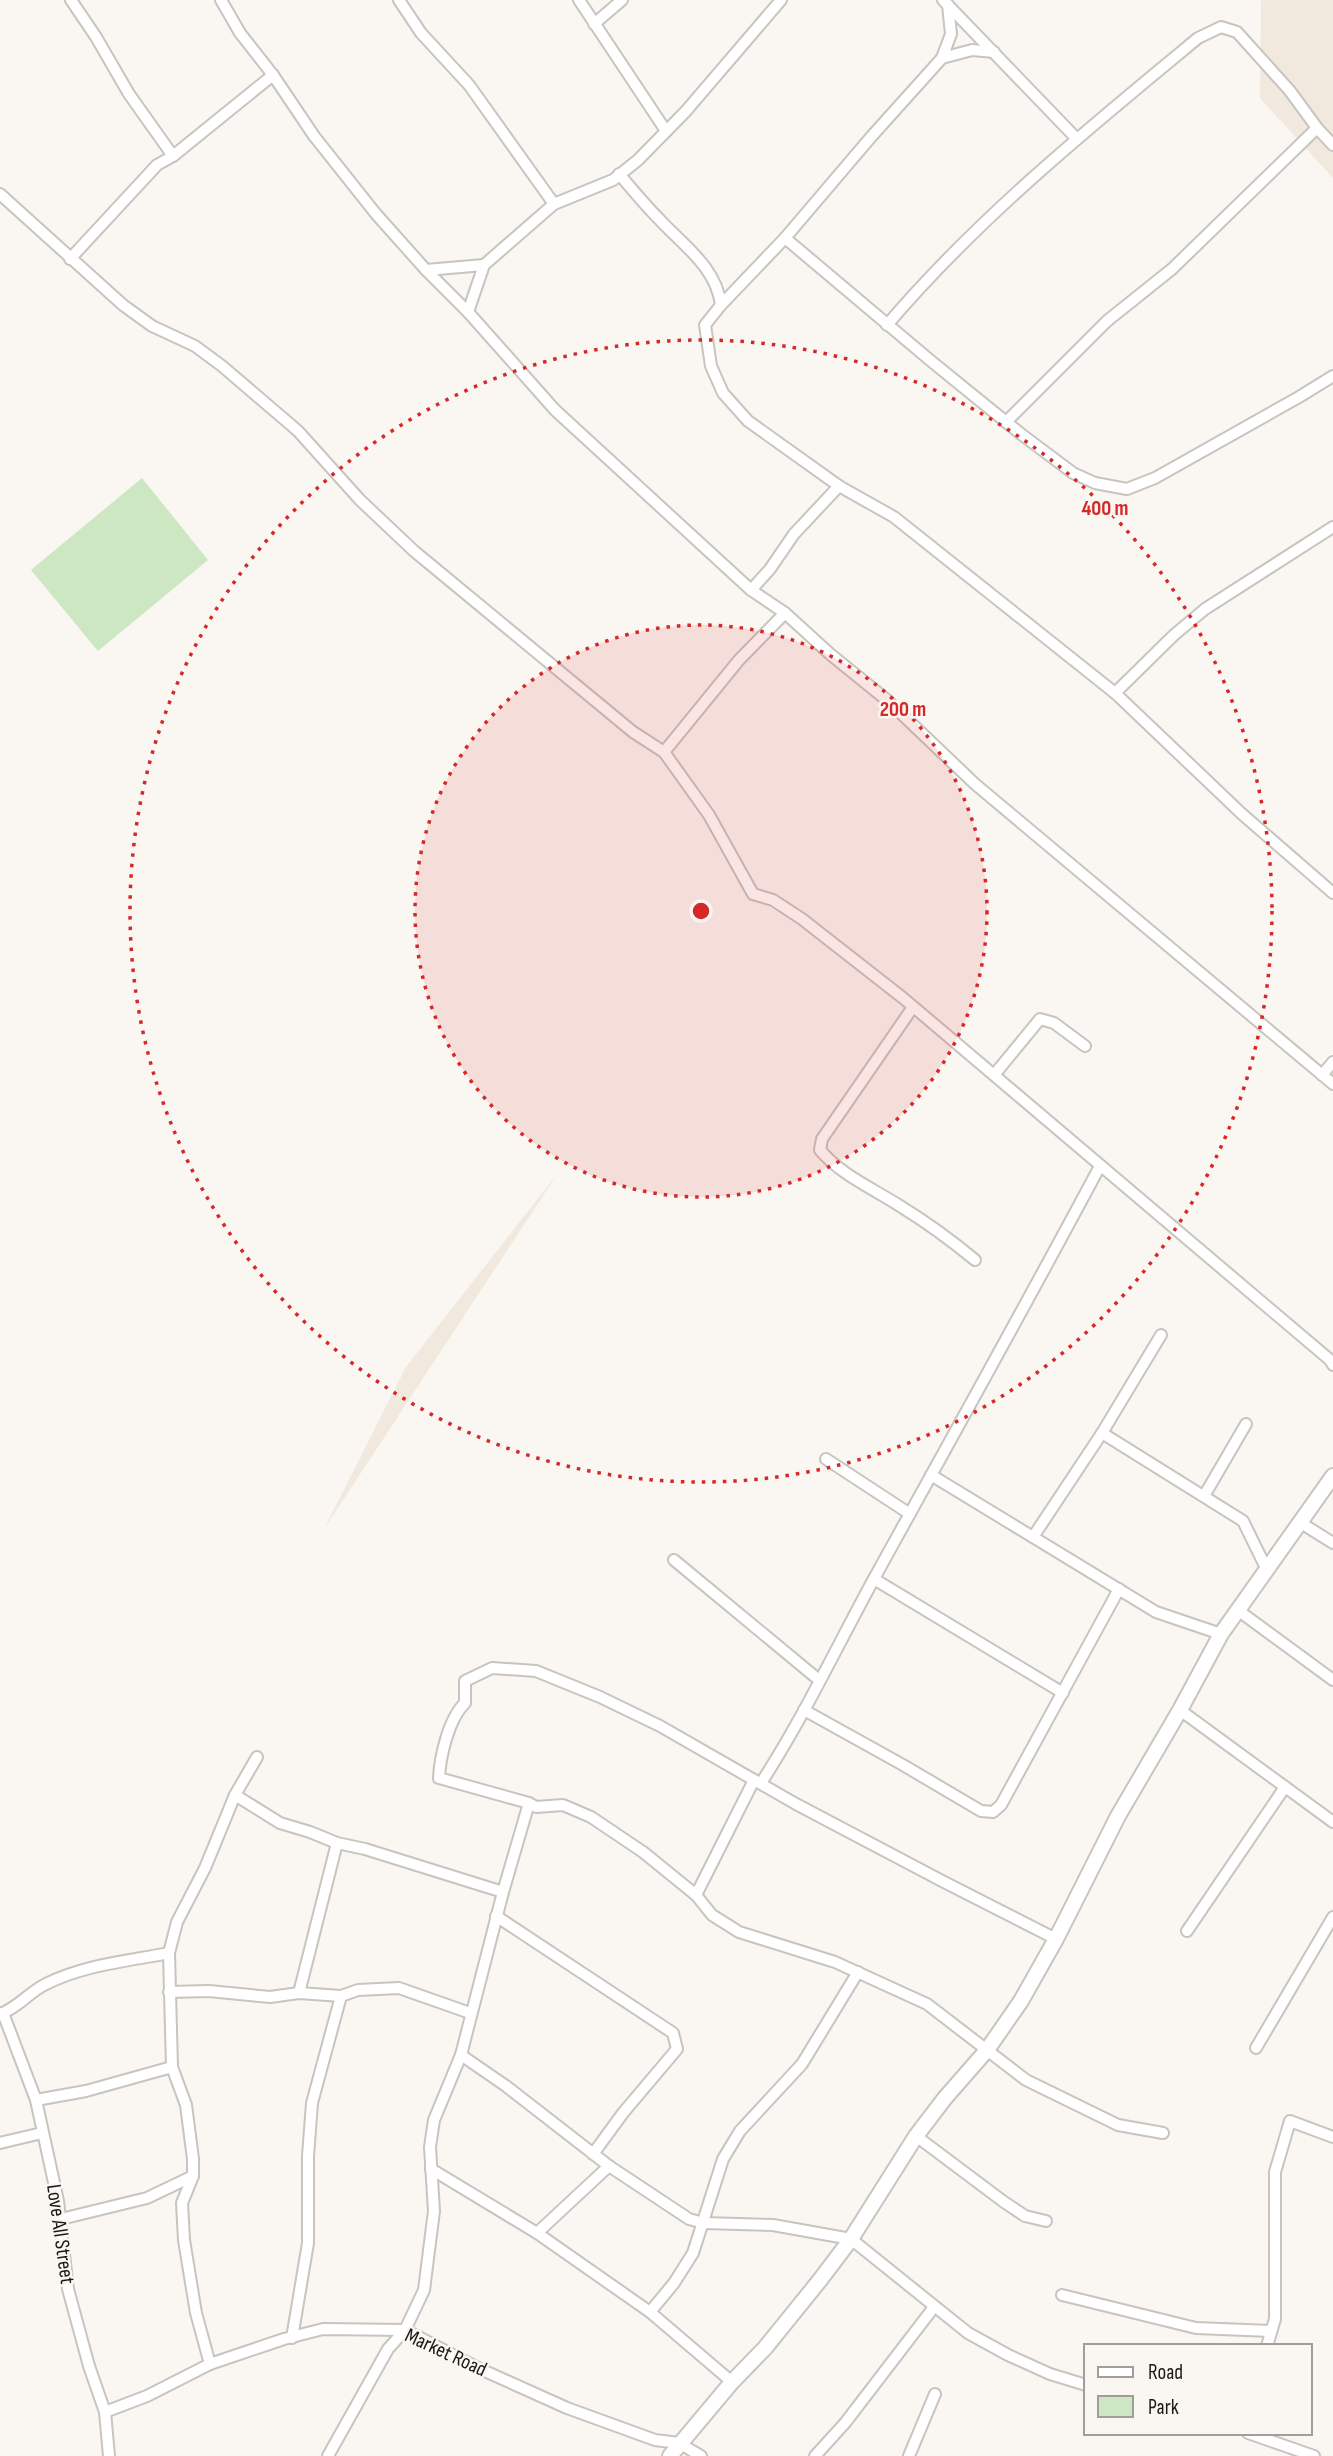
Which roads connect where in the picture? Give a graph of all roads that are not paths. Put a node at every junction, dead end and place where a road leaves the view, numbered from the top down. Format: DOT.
graph roads {
  1 [pos="71,0"];
  2 [pos="220,0"];
  3 [pos="399,0"];
  4 [pos="579,0"];
  5 [pos="622,0"];
  6 [pos="781,0"];
  7 [pos="945,3"];
  8 [pos="594,24"];
  9 [pos="994,52"];
  10 [pos="942,58"];
  11 [pos="273,75"];
  12 [pos="1317,128"];
  13 [pos="666,131"];
  14 [pos="1076,138"];
  15 [pos="1333,145"];
  16 [pos="173,156"];
  17 [pos="619,174"];
  18 [pos="0,194"];
  19 [pos="554,204"];
  20 [pos="785,238"];
  21 [pos="70,259"];
  22 [pos="484,265"];
  23 [pos="426,271"];
  24 [pos="721,305"];
  25 [pos="467,312"];
  26 [pos="887,325"];
  27 [pos="1333,376"];
  28 [pos="1006,422"];
  29 [pos="839,486"];
  30 [pos="1333,527"];
  31 [pos="751,590"];
  32 [pos="785,613"];
  33 [pos="1115,693"];
  34 [pos="664,752"];
  35 [pos="1333,892"];
  36 [pos="913,1007"];
  37 [pos="1085,1046"];
  38 [pos="1333,1062"];
  39 [pos="994,1075"];
  40 [pos="1322,1075"];
  41 [pos="1333,1084"];
  42 [pos="1100,1166"];
  43 [pos="975,1260"];
  44 [pos="1161,1335"];
  45 [pos="1332,1360"];
  46 [pos="1246,1424"];
  47 [pos="1101,1433"];
  48 [pos="826,1459"];
  49 [pos="931,1475"];
  50 [pos="1333,1476"];
  51 [pos="1204,1496"];
  52 [pos="910,1514"];
  53 [pos="1301,1522"];
  54 [pos="1033,1537"];
  55 [pos="1333,1543"];
  56 [pos="674,1560"];
  57 [pos="1266,1567"];
  58 [pos="874,1579"];
  59 [pos="1119,1589"];
  60 [pos="1239,1611"];
  61 [pos="1221,1633"];
  62 [pos="1333,1679"];
  63 [pos="819,1680"];
  64 [pos="1063,1693"];
  65 [pos="804,1710"];
  66 [pos="1180,1710"];
  67 [pos="257,1756"];
  68 [pos="758,1782"];
  69 [pos="1285,1787"];
  70 [pos="235,1795"];
  71 [pos="529,1803"];
  72 [pos="1333,1822"];
  73 [pos="337,1843"];
  74 [pos="503,1892"];
  75 [pos="696,1895"];
  76 [pos="496,1916"];
  77 [pos="1333,1917"];
  78 [pos="1187,1931"];
  79 [pos="1056,1939"];
  80 [pos="169,1954"];
  81 [pos="858,1972"];
  82 [pos="169,1992"];
  83 [pos="299,1993"];
  84 [pos="341,1996"];
  85 [pos="470,2012"];
  86 [pos="1,2014"];
  87 [pos="1256,2048"];
  88 [pos="988,2050"];
  89 [pos="461,2055"];
  90 [pos="172,2067"];
  91 [pos="36,2101"];
  92 [pos="43,2133"];
  93 [pos="1163,2133"];
  94 [pos="916,2136"];
  95 [pos="1333,2137"];
  96 [pos="0,2143"];
  97 [pos="593,2154"];
  98 [pos="609,2166"];
  99 [pos="431,2169"];
  100 [pos="193,2176"];
  101 [pos="61,2218"];
  102 [pos="1046,2221"];
  103 [pos="704,2222"];
  104 [pos="537,2233"];
  105 [pos="851,2239"];
  106 [pos="1062,2295"];
  107 [pos="934,2307"];
  108 [pos="650,2312"];
  109 [pos="405,2330"];
  110 [pos="1271,2331"];
  111 [pos="292,2338"];
  112 [pos="1268,2344"];
  113 [pos="210,2364"];
  114 [pos="732,2382"];
  115 [pos="1084,2384"];
  116 [pos="935,2394"];
  117 [pos="106,2412"];
  118 [pos="1254,2435"];
  119 [pos="679,2443"];
  120 [pos="109,2456"];
  121 [pos="328,2456"];
  122 [pos="670,2456"];
  123 [pos="701,2456"];
  124 [pos="815,2456"];
  125 [pos="909,2456"];
  126 [pos="1314,2456"];
  1 -- 16 [label="street"];
  2 -- 11 [label="street"];
  3 -- 19 [label="street"];
  4 -- 8 [label="street"];
  5 -- 8 [label="street"];
  6 -- 13 [label="street"];
  7 -- 9 [label="street"];
  7 -- 10 [label="street"];
  8 -- 13 [label="street"];
  9 -- 10 [label="street"];
  9 -- 14 [label="street"];
  10 -- 20 [label="street"];
  11 -- 16 [label="street"];
  11 -- 23 [label="street"];
  12 -- 14 [label="street"];
  12 -- 15 [label="street"];
  12 -- 28 [label="street"];
  13 -- 17 [label="street"];
  14 -- 26 [label="street"];
  16 -- 21 [label="street"];
  17 -- 19 [label="street"];
  17 -- 24 [label="street"];
  18 -- 21 [label="street"];
  19 -- 22 [label="street"];
  20 -- 24 [label="street"];
  20 -- 26 [label="street"];
  21 -- 34 [label="street"];
  22 -- 23 [label="street"];
  22 -- 25 [label="street"];
  23 -- 25 [label="street"];
  24 -- 29 [label="street"];
  25 -- 31 [label="street"];
  26 -- 28 [label="street"];
  27 -- 28 [label="street"];
  29 -- 31 [label="street"];
  29 -- 33 [label="street"];
  30 -- 33 [label="street"];
  31 -- 32 [label="street"];
  32 -- 34 [label="street"];
  32 -- 40 [label="street"];
  33 -- 35 [label="street"];
  34 -- 36 [label="street"];
  36 -- 39 [label="street"];
  36 -- 43 [label="street"];
  37 -- 39 [label="street"];
  38 -- 40 [label="street"];
  39 -- 42 [label="street"];
  40 -- 41 [label="street"];
  42 -- 45 [label="street"];
  42 -- 49 [label="street"];
  44 -- 47 [label="street"];
  46 -- 51 [label="street"];
  47 -- 51 [label="street"];
  47 -- 54 [label="street"];
  48 -- 52 [label="street"];
  49 -- 52 [label="street"];
  49 -- 54 [label="street"];
  50 -- 53 [label="street"];
  51 -- 57 [label="street"];
  52 -- 58 [label="street"];
  53 -- 55 [label="street"];
  53 -- 57 [label="street"];
  54 -- 59 [label="street"];
  56 -- 63 [label="street"];
  57 -- 60 [label="street"];
  58 -- 63 [label="street"];
  58 -- 64 [label="street"];
  59 -- 61 [label="street"];
  59 -- 64 [label="street"];
  60 -- 61 [label="street"];
  60 -- 62 [label="street"];
  61 -- 66 [label="street"];
  63 -- 65 [label="street"];
  64 -- 65 [label="street"];
  65 -- 68 [label="street"];
  66 -- 69 [label="street"];
  66 -- 79 [label="street"];
  67 -- 70 [label="street"];
  68 -- 71 [label="street"];
  68 -- 75 [label="street"];
  68 -- 79 [label="street"];
  69 -- 72 [label="street"];
  69 -- 78 [label="street"];
  70 -- 73 [label="street"];
  70 -- 80 [label="street"];
  71 -- 74 [label="street"];
  71 -- 75 [label="street"];
  73 -- 74 [label="street"];
  73 -- 83 [label="street"];
  74 -- 76 [label="street"];
  75 -- 81 [label="street"];
  76 -- 85 [label="street"];
  76 -- 97 [label="street"];
  77 -- 87 [label="street"];
  79 -- 88 [label="street"];
  80 -- 82 [label="street"];
  80 -- 86 [label="street"];
  81 -- 88 [label="street"];
  81 -- 103 [label="street"];
  82 -- 83 [label="street"];
  82 -- 90 [label="street"];
  83 -- 84 [label="street"];
  84 -- 85 [label="street"];
  84 -- 111 [label="street"];
  85 -- 89 [label="street"];
  86 -- 91 [label="street, Love All Street"];
  88 -- 93 [label="street"];
  88 -- 94 [label="street"];
  89 -- 97 [label="street"];
  89 -- 99 [label="street"];
  90 -- 91 [label="street"];
  90 -- 100 [label="street"];
  91 -- 92 [label="street, Love All Street"];
  92 -- 96 [label="street"];
  92 -- 101 [label="street, Love All Street"];
  94 -- 102 [label="street"];
  94 -- 105 [label="street"];
  95 -- 110 [label="street"];
  97 -- 98 [label="street"];
  98 -- 103 [label="street"];
  98 -- 104 [label="street"];
  99 -- 104 [label="street"];
  99 -- 109 [label="street"];
  100 -- 101 [label="street"];
  100 -- 113 [label="street"];
  101 -- 117 [label="street, Love All Street"];
  103 -- 105 [label="street"];
  103 -- 108 [label="street"];
  104 -- 108 [label="street"];
  105 -- 107 [label="street"];
  105 -- 114 [label="street"];
  106 -- 110 [label="street"];
  107 -- 115 [label="street"];
  107 -- 124 [label="street"];
  108 -- 114 [label="street"];
  109 -- 111 [label="street, Market Road"];
  109 -- 119 [label="street, Market Road"];
  109 -- 121 [label="street"];
  110 -- 112 [label="street"];
  111 -- 113 [label="street, Market Road"];
  113 -- 117 [label="street, Market Road"];
  114 -- 119 [label="street"];
  116 -- 125 [label="street"];
  117 -- 120 [label="street, Love All Street"];
  118 -- 126 [label="street"];
  119 -- 122 [label="street"];
  119 -- 123 [label="street, Market Road"];
}
